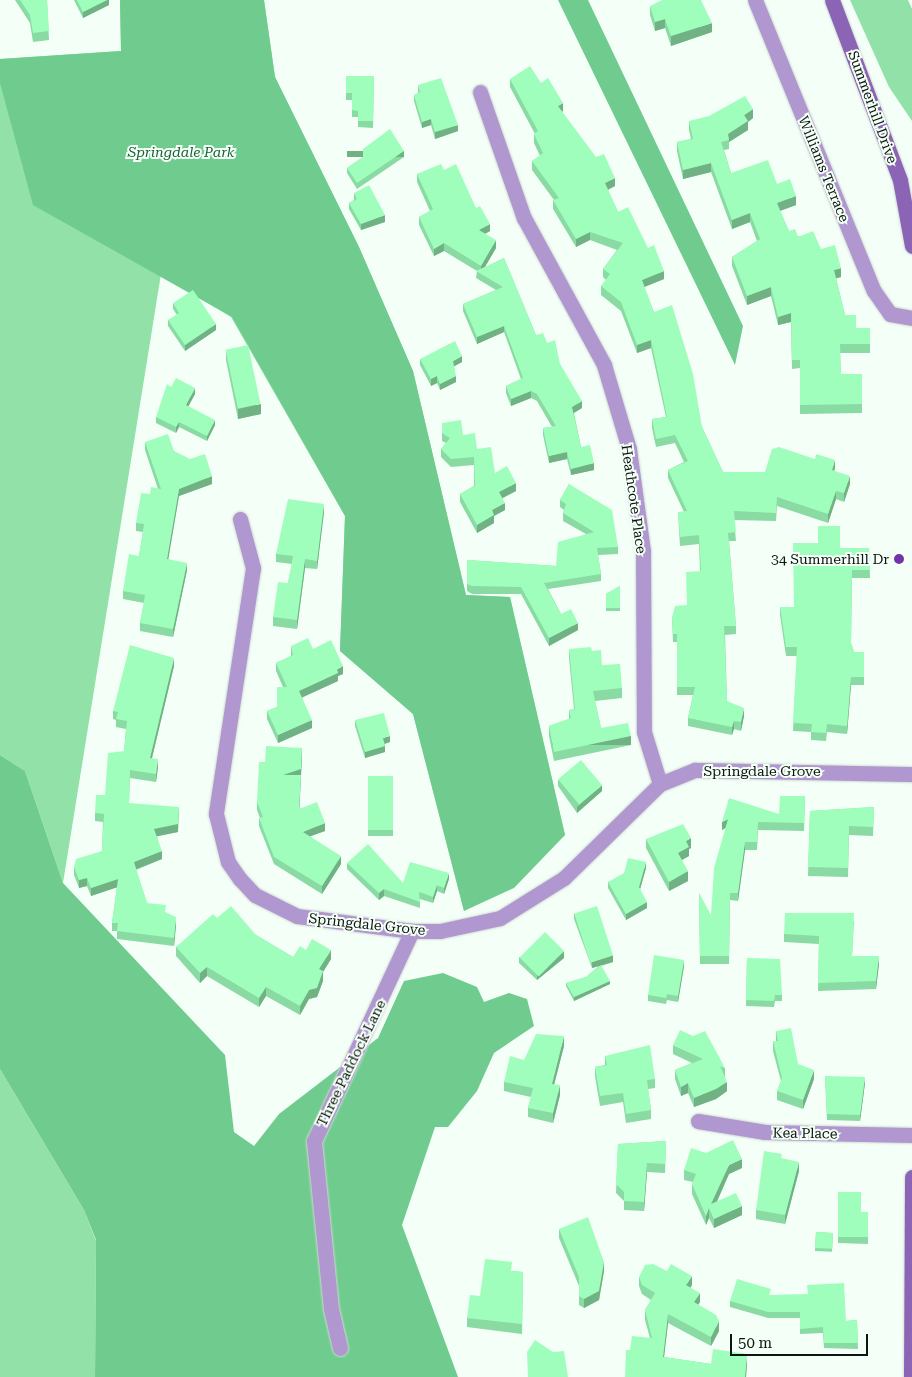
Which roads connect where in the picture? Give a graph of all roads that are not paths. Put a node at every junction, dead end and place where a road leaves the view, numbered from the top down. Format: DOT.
graph roads {
  1 [pos="755,0"];
  2 [pos="832,0"];
  3 [pos="480,92"];
  4 [pos="912,246"];
  5 [pos="912,318"];
  6 [pos="240,519"];
  7 [pos="912,774"];
  8 [pos="660,784"];
  9 [pos="412,931"];
  10 [pos="698,1121"];
  11 [pos="912,1135"];
  12 [pos="912,1178"];
  13 [pos="340,1348"];
  14 [pos="911,1377"];
  1 -- 5 [label="street, Williams Terrace"];
  2 -- 4 [label="main road, Summerhill Drive"];
  3 -- 8 [label="street, Heathcote Place"];
  6 -- 9 [label="street, Springdale Grove"];
  7 -- 8 [label="street, Springdale Grove"];
  8 -- 9 [label="street, Springdale Grove"];
  9 -- 13 [label="street, Three Paddock Lane"];
  10 -- 11 [label="street, Kea Place"];
  12 -- 14 [label="main road"];
}
